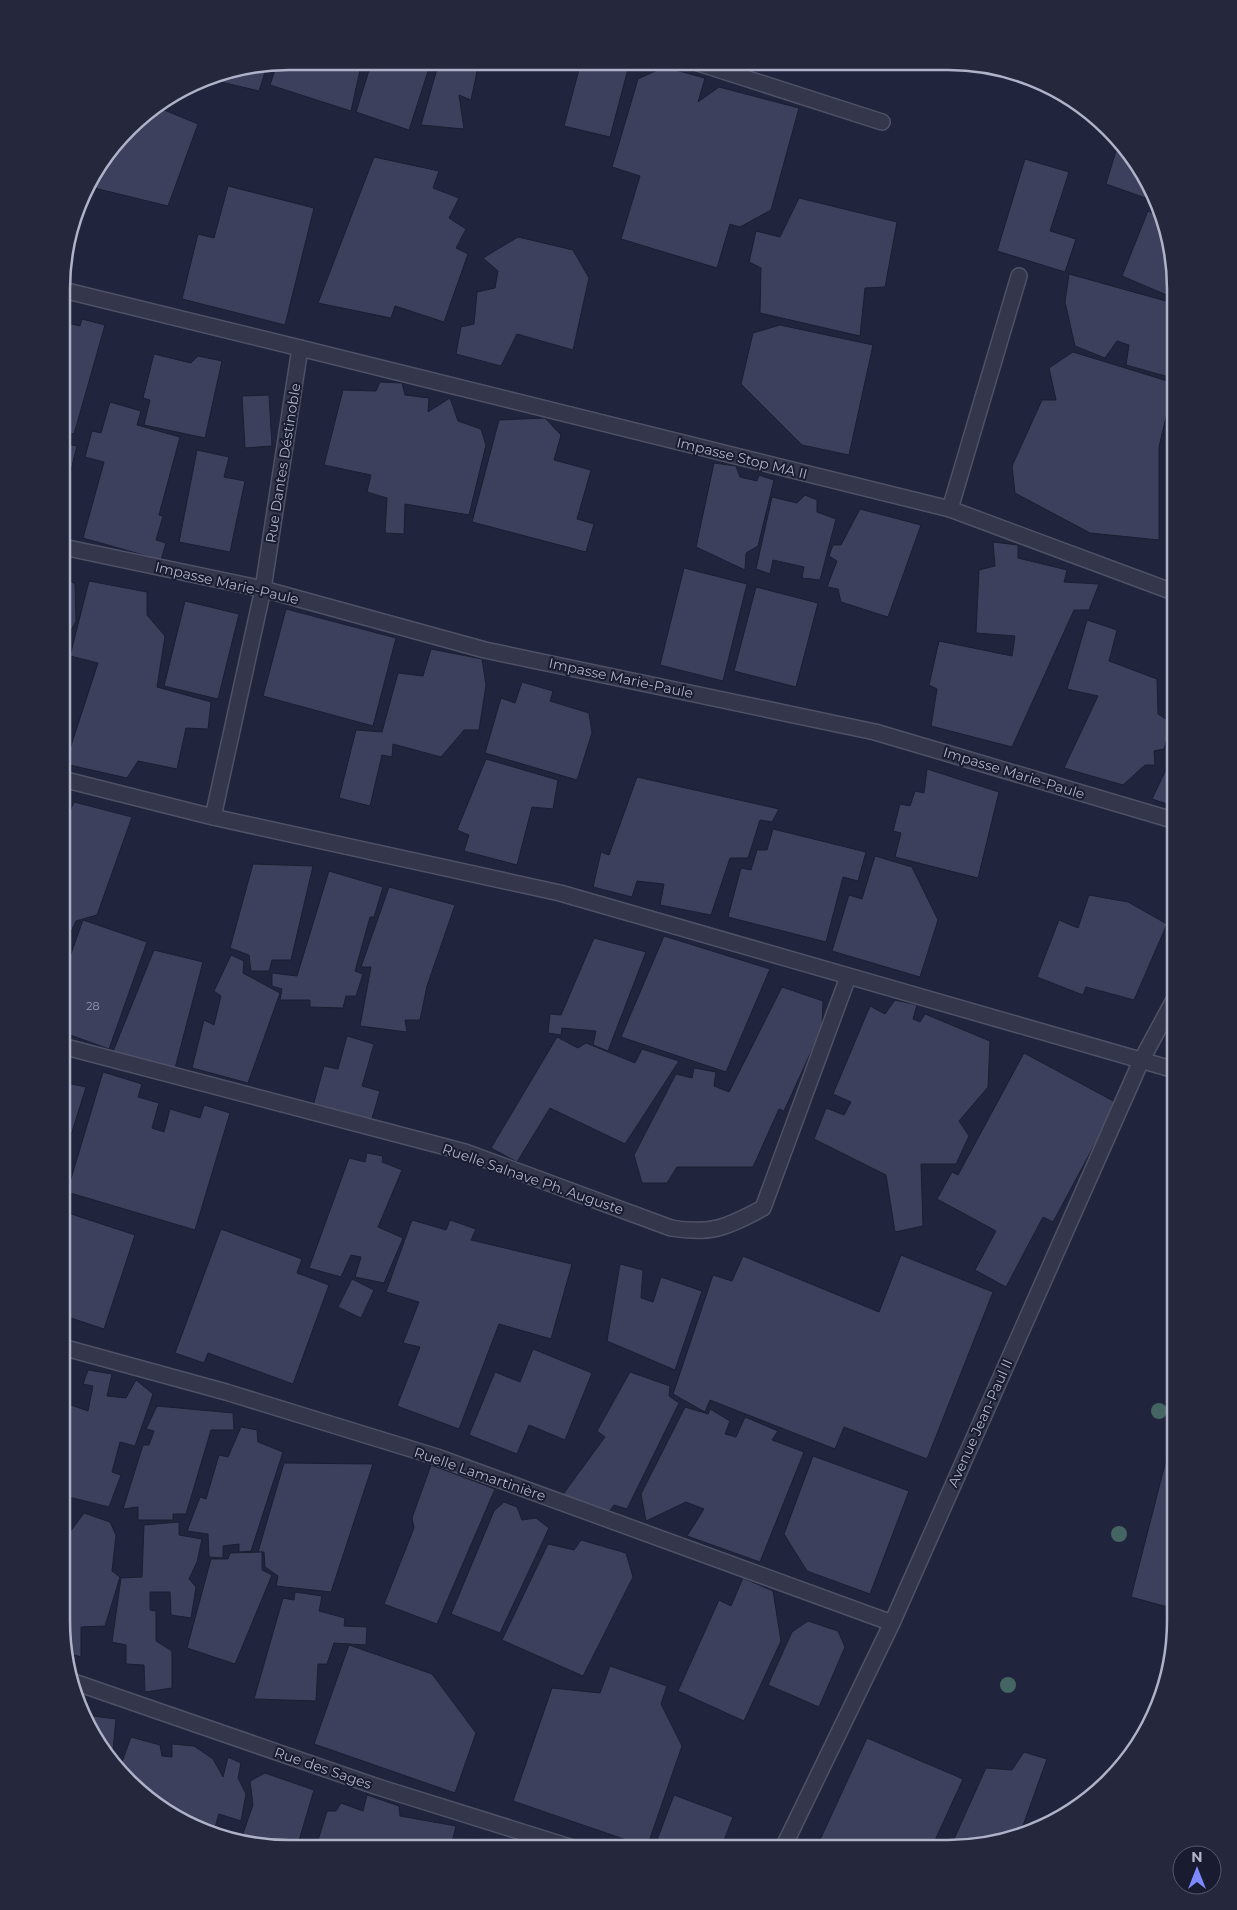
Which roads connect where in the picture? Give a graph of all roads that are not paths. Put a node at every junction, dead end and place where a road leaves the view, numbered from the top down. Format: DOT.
graph roads {
  1 [pos="720,70"];
  2 [pos="882,122"];
  3 [pos="1019,276"];
  4 [pos="70,292"];
  5 [pos="300,348"];
  6 [pos="950,510"];
  7 [pos="70,549"];
  8 [pos="263,590"];
  9 [pos="1167,591"];
  10 [pos="70,781"];
  11 [pos="212,817"];
  12 [pos="1167,818"];
  13 [pos="848,977"];
  14 [pos="1167,1014"];
  15 [pos="70,1048"];
  16 [pos="1141,1061"];
  17 [pos="1167,1068"];
  18 [pos="70,1349"];
  19 [pos="892,1623"];
  20 [pos="79,1684"];
  21 [pos="547,1840"];
  22 [pos="787,1840"];
  1 -- 2 [label="street"];
  3 -- 6 [label="street"];
  4 -- 5 [label="street"];
  5 -- 6 [label="street, Impasse Stop MA II"];
  5 -- 8 [label="street, Rue Dantes Déstinoble"];
  6 -- 9 [label="street, Impasse Stop MA II"];
  7 -- 8 [label="street, Impasse Marie-Paule"];
  8 -- 11 [label="street, Rue Dantes Déstinoble"];
  8 -- 12 [label="street, Impasse Marie-Paule"];
  10 -- 11 [label="street"];
  11 -- 13 [label="street"];
  13 -- 15 [label="street, Ruelle Salnave Ph. Auguste"];
  13 -- 16 [label="street"];
  14 -- 16 [label="street, Avenue Jean-Paul II"];
  16 -- 17 [label="street"];
  16 -- 19 [label="street, Avenue Jean-Paul II"];
  18 -- 19 [label="street, Ruelle Lamartinière"];
  19 -- 22 [label="street, Avenue Jean-Paul II"];
  20 -- 21 [label="street, Rue des Sages"];
}
